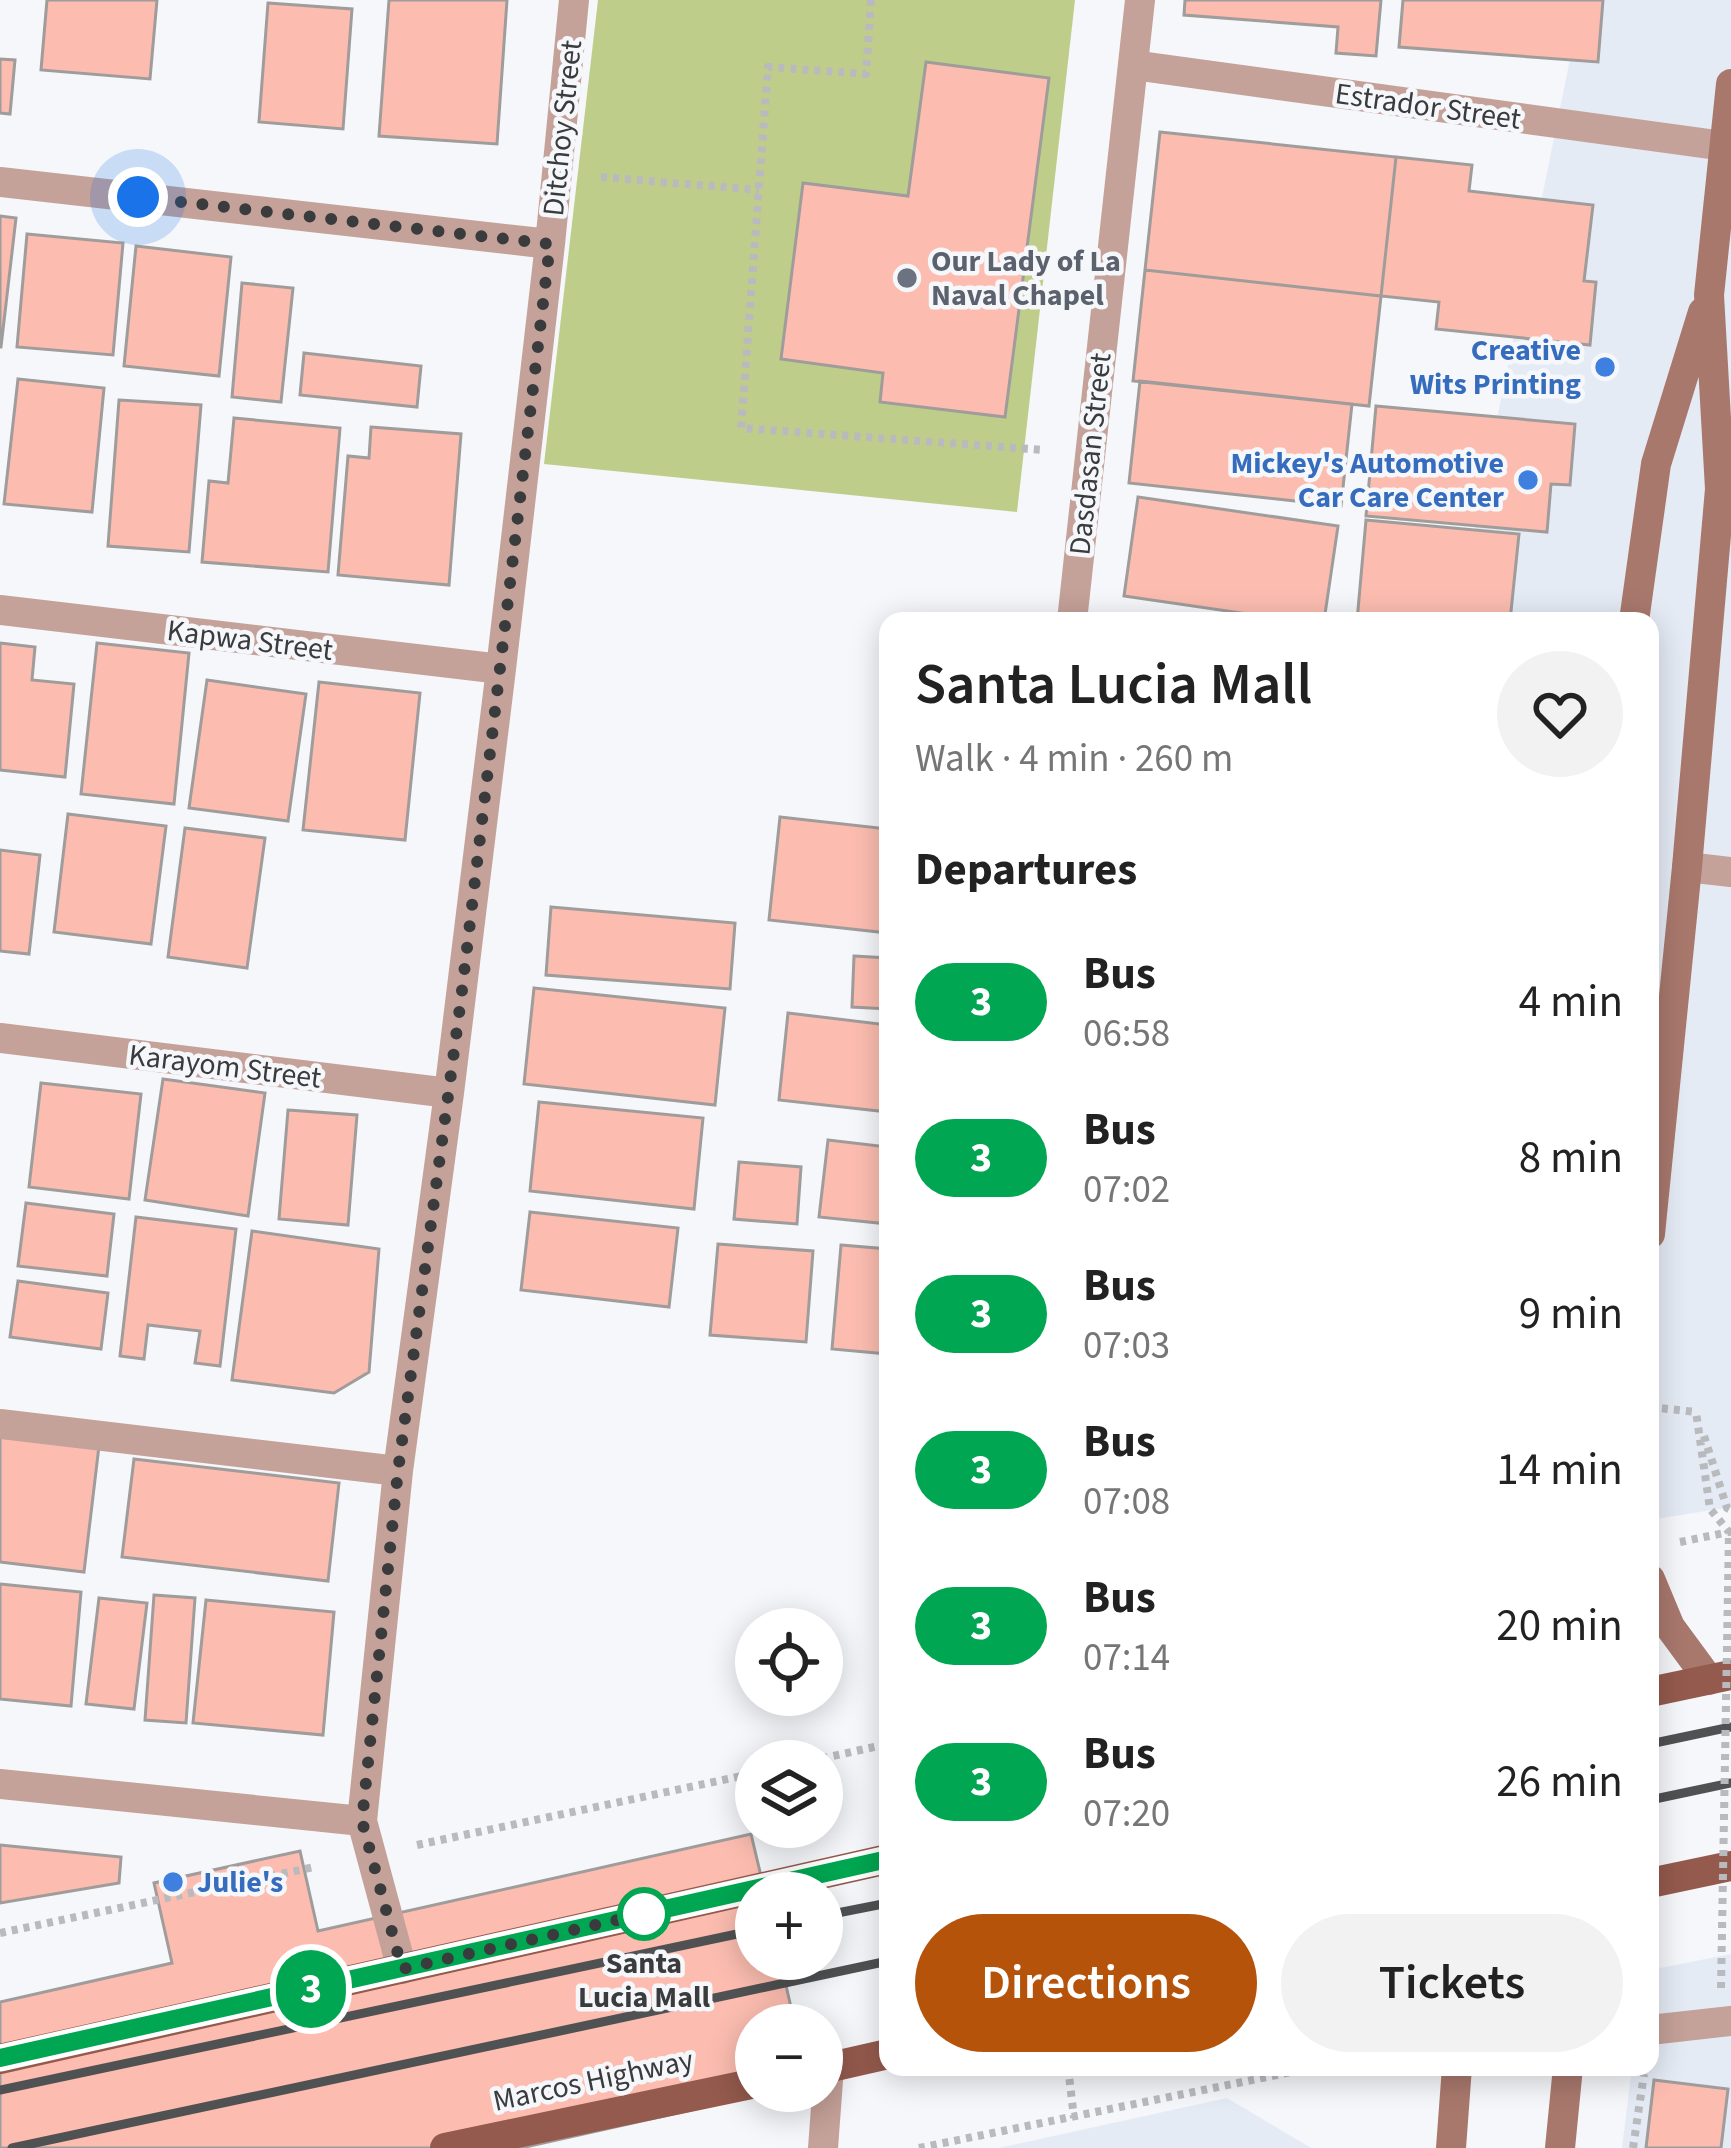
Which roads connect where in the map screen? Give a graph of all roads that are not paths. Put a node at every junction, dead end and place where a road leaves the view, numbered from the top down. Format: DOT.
graph roads {
  1 [pos="574,0"];
  2 [pos="1140,0"];
  3 [pos="1132,65"];
  4 [pos="1731,84"];
  5 [pos="1724,146"];
  6 [pos="0,182"];
  7 [pos="550,244"];
  8 [pos="1709,295"];
  9 [pos="0,610"];
  10 [pos="1073,612"];
  11 [pos="1635,612"];
  12 [pos="501,669"];
  13 [pos="1687,867"];
  14 [pos="1731,872"];
  15 [pos="0,1038"];
  16 [pos="449,1093"];
  17 [pos="1659,1145"];
  18 [pos="0,1424"];
  19 [pos="398,1471"];
  20 [pos="1659,1601"];
  21 [pos="1720,1677"];
  22 [pos="1659,1690"];
  23 [pos="0,1784"];
  24 [pos="362,1821"];
  25 [pos="879,1861"];
  26 [pos="1731,1866"];
  27 [pos="1659,1881"];
  28 [pos="402,1969"];
  29 [pos="1731,2021"];
  30 [pos="1659,2022"];
  31 [pos="879,2056"];
  32 [pos="0,2059"];
  33 [pos="843,2064"];
  34 [pos="1564,2076"];
  35 [pos="1456,2083"];
  36 [pos="735,2087"];
  37 [pos="824,2112"];
  38 [pos="445,2148"];
  39 [pos="823,2148"];
  40 [pos="1451,2148"];
  41 [pos="1560,2148"];
  1 -- 7 [label="street, Ditchoy Street"];
  2 -- 3 [label="street, Dasdasan Street"];
  3 -- 5 [label="street, Estrador Street"];
  3 -- 10 [label="street, Dasdasan Street"];
  4 -- 5 [label="main road"];
  5 -- 8 [label="main road"];
  6 -- 7 [label="street"];
  7 -- 12 [label="street, Ditchoy Street"];
  8 -- 11 [label="main road"];
  8 -- 13 [label="main road"];
  9 -- 12 [label="street, Kapwa Street"];
  12 -- 16 [label="street, Ditchoy Street"];
  13 -- 14 [label="street"];
  13 -- 17 [label="main road"];
  15 -- 16 [label="street, Karayom Street"];
  16 -- 19 [label="street, Ditchoy Street"];
  18 -- 19 [label="street"];
  19 -- 24 [label="street, Ditchoy Street"];
  20 -- 21 [label="main road"];
  21 -- 22 [label="main road"];
  23 -- 24 [label="street"];
  24 -- 28 [label="street, Ditchoy Street"];
  25 -- 28 [label="main road"];
  26 -- 27 [label="main road"];
  28 -- 32 [label="main road"];
  29 -- 30 [label="street"];
  31 -- 33 [label="main road"];
  34 -- 41 [label="main road"];
  35 -- 40 [label="main road"];
  36 -- 38 [label="main road, Marcos Highway"];
  37 -- 39 [label="street"];
}
